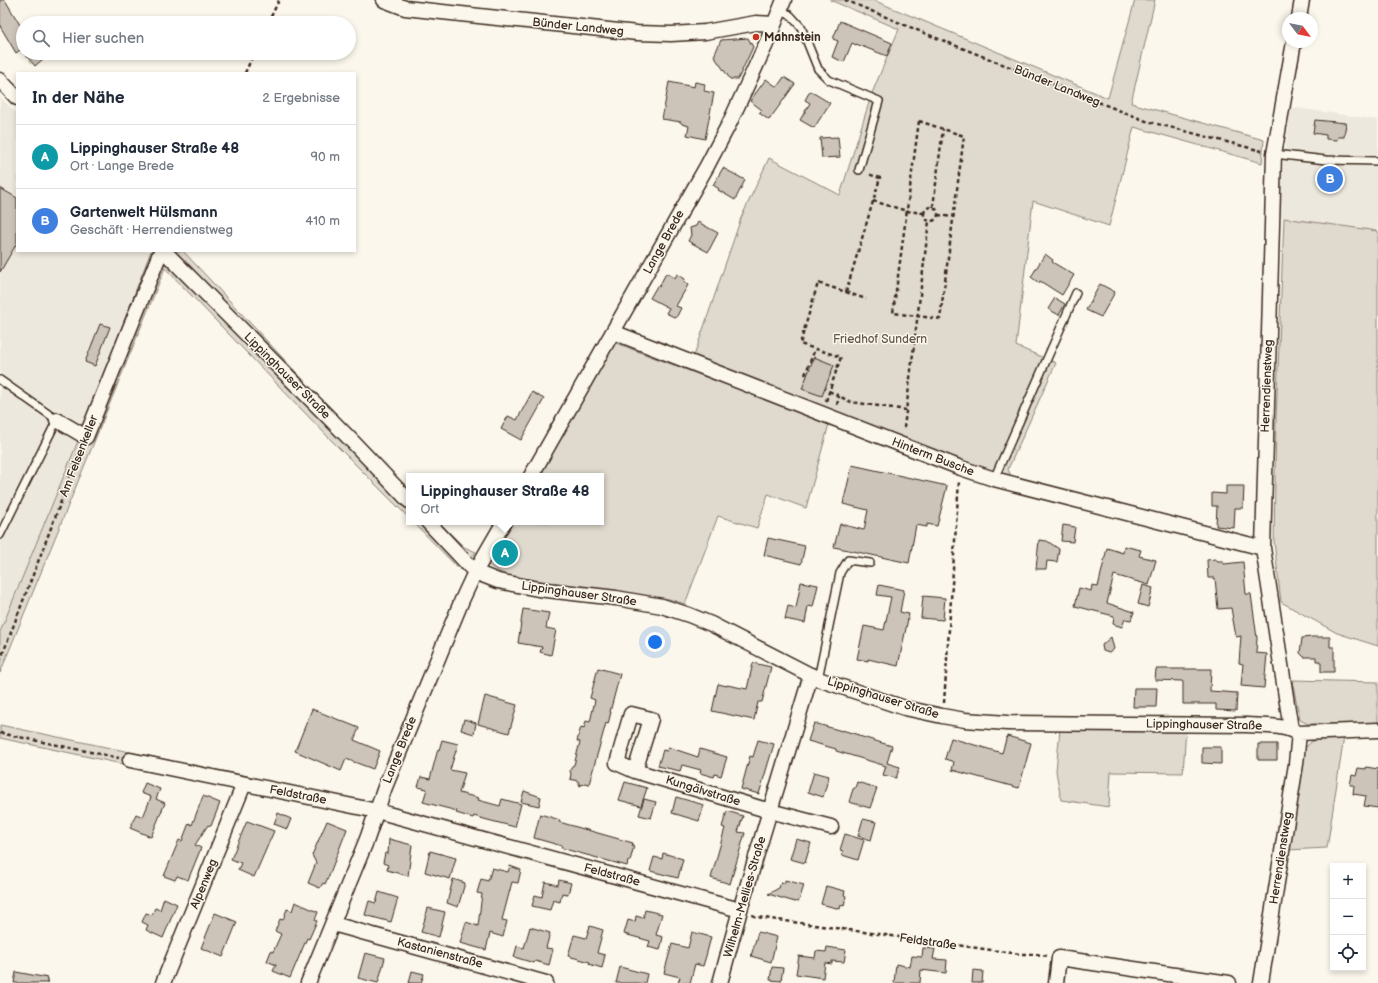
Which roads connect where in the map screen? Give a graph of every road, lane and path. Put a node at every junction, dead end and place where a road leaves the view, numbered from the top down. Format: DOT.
graph roads {
  1 [pos="279,0"];
  2 [pos="384,0"];
  3 [pos="845,0"];
  4 [pos="1302,0"];
  5 [pos="782,4"];
  6 [pos="1300,12"];
  7 [pos="271,16"];
  8 [pos="774,24"];
  9 [pos="1293,48"];
  10 [pos="251,60"];
  11 [pos="245,72"];
  12 [pos="0,80"];
  13 [pos="16,97"];
  14 [pos="943,129"];
  15 [pos="1274,154"];
  16 [pos="1378,161"];
  17 [pos="859,170"];
  18 [pos="873,201"];
  19 [pos="933,207"];
  20 [pos="907,211"];
  21 [pos="923,213"];
  22 [pos="938,215"];
  23 [pos="953,217"];
  24 [pos="929,221"];
  25 [pos="163,252"];
  26 [pos="164,252"];
  27 [pos="846,292"];
  28 [pos="1076,293"];
  29 [pos="866,299"];
  30 [pos="918,316"];
  31 [pos="613,332"];
  32 [pos="815,349"];
  33 [pos="805,375"];
  34 [pos="0,380"];
  35 [pos="906,410"];
  36 [pos="57,420"];
  37 [pos="904,428"];
  38 [pos="86,437"];
  39 [pos="961,468"];
  40 [pos="533,473"];
  41 [pos="994,479"];
  42 [pos="406,498"];
  43 [pos="431,525"];
  44 [pos="502,525"];
  45 [pos="0,535"];
  46 [pos="1263,548"];
  47 [pos="870,563"];
  48 [pos="475,572"];
  49 [pos="0,662"];
  50 [pos="815,677"];
  51 [pos="942,716"];
  52 [pos="1378,730"];
  53 [pos="1295,731"];
  54 [pos="0,733"];
  55 [pos="130,760"];
  56 [pos="635,770"];
  57 [pos="244,784"];
  58 [pos="377,811"];
  59 [pos="770,811"];
  60 [pos="831,827"];
  61 [pos="740,910"];
  62 [pos="333,924"];
  63 [pos="1059,958"];
  64 [pos="163,983"];
  65 [pos="308,983"];
  66 [pos="546,983"];
  67 [pos="720,983"];
  68 [pos="1056,983"];
  69 [pos="1229,983"];
  70 [pos="1261,983"];
  1 -- 7 [label="path"];
  2 -- 8 [label="street, Bünder Landweg"];
  3 -- 15 [label="path, Bünder Landweg"];
  4 -- 6 [label="street"];
  5 -- 8 [label="street, Lange Brede"];
  5 -- 17 [label="lane"];
  8 -- 31 [label="street, Lange Brede"];
  9 -- 15 [label="street, Herrendienstweg"];
  10 -- 11 [label="path"];
  12 -- 13 [label="street"];
  14 -- 19 [label="path"];
  14 -- 20 [label="path"];
  14 -- 23 [label="path"];
  15 -- 16 [label="lane"];
  15 -- 46 [label="street, Herrendienstweg"];
  17 -- 18 [label="path"];
  18 -- 20 [label="path"];
  18 -- 27 [label="path"];
  19 -- 21 [label="path"];
  19 -- 22 [label="path"];
  20 -- 21 [label="path"];
  20 -- 30 [label="path"];
  21 -- 24 [label="path"];
  22 -- 23 [label="path"];
  22 -- 24 [label="path"];
  23 -- 30 [label="path"];
  24 -- 30 [label="path"];
  25 -- 38 [label="street, Am Felsenkeller"];
  26 -- 42 [label="street, Lippinghauser Straße"];
  27 -- 29 [label="path"];
  27 -- 32 [label="path"];
  28 -- 41 [label="lane"];
  30 -- 35 [label="path"];
  31 -- 39 [label="street, Hinterm Busche"];
  31 -- 40 [label="street, Lange Brede"];
  32 -- 33 [label="path"];
  32 -- 35 [label="path"];
  34 -- 36 [label="lane"];
  35 -- 37 [label="path"];
  36 -- 38 [label="street"];
  36 -- 45 [label="lane"];
  38 -- 49 [label="path, Am Felsenkeller"];
  39 -- 41 [label="street, Hinterm Busche"];
  39 -- 51 [label="path"];
  41 -- 46 [label="street, Hinterm Busche"];
  43 -- 48 [label="street, Lippinghauser Straße"];
  44 -- 48 [label="street, Lange Brede"];
  46 -- 53 [label="street, Herrendienstweg"];
  47 -- 50 [label="lane"];
  48 -- 50 [label="street, Lippinghauser Straße"];
  48 -- 58 [label="street, Lange Brede"];
  50 -- 51 [label="street, Lippinghauser Straße"];
  50 -- 59 [label="street, Wilhelm-Mellies-Straße"];
  51 -- 53 [label="street, Lippinghauser Straße"];
  52 -- 53 [label="street, Lippinghauser Straße"];
  53 -- 70 [label="street, Herrendienstweg"];
  54 -- 55 [label="path"];
  55 -- 57 [label="street, Feldstraße"];
  56 -- 59 [label="street, Kungälvstraße"];
  57 -- 58 [label="street, Feldstraße"];
  57 -- 64 [label="street, Alpenweg"];
  58 -- 61 [label="street, Feldstraße"];
  58 -- 62 [label="street, Lange Brede"];
  59 -- 60 [label="street"];
  59 -- 61 [label="street, Wilhelm-Mellies-Straße"];
  61 -- 63 [label="path, Feldstraße"];
  61 -- 67 [label="street, Wilhelm-Mellies-Straße"];
  62 -- 65 [label="street, Lange Brede"];
  62 -- 66 [label="street, Kastanienstraße"];
  63 -- 68 [label="street"];
  63 -- 69 [label="street"];
}
